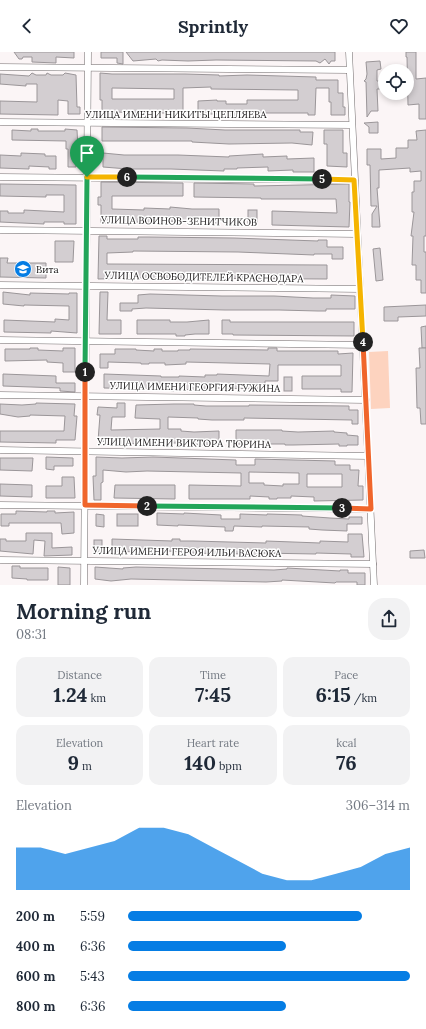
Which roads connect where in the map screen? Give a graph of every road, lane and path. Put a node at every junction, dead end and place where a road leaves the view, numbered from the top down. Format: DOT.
graph roads {
  1 [pos="88,52"];
  2 [pos="349,52"];
  3 [pos="0,68"];
  4 [pos="88,68"];
  5 [pos="349,70"];
  6 [pos="0,122"];
  7 [pos="87,123"];
  8 [pos="352,125"];
  9 [pos="0,176"];
  10 [pos="87,177"];
  11 [pos="354,180"];
  12 [pos="0,230"];
  13 [pos="87,230"];
  14 [pos="357,234"];
  15 [pos="0,285"];
  16 [pos="86,286"];
  17 [pos="360,290"];
  18 [pos="0,340"];
  19 [pos="86,341"];
  20 [pos="363,345"];
  21 [pos="0,394"];
  22 [pos="85,395"];
  23 [pos="366,400"];
  24 [pos="0,450"];
  25 [pos="85,452"];
  26 [pos="368,456"];
  27 [pos="0,505"];
  28 [pos="85,505"];
  29 [pos="371,509"];
  30 [pos="0,560"];
  31 [pos="84,561"];
  32 [pos="373,564"];
  33 [pos="84,585"];
  34 [pos="374,585"];
  1 -- 4 [label="street"];
  2 -- 5 [label="street"];
  3 -- 4 [label="street"];
  4 -- 5 [label="street"];
  4 -- 7 [label="street"];
  5 -- 8 [label="street"];
  6 -- 7 [label="street, УЛИЦА ИМЕНИ НИКИТЫ ЦЕПЛЯЕВА"];
  7 -- 8 [label="street, УЛИЦА ИМЕНИ НИКИТЫ ЦЕПЛЯЕВА"];
  7 -- 10 [label="street"];
  8 -- 11 [label="street"];
  9 -- 10 [label="street"];
  10 -- 11 [label="street"];
  10 -- 13 [label="street"];
  11 -- 14 [label="street"];
  12 -- 13 [label="street, УЛИЦА ВОИНОВ-ЗЕНИТЧИКОВ"];
  13 -- 14 [label="street, УЛИЦА ВОИНОВ-ЗЕНИТЧИКОВ"];
  13 -- 16 [label="street"];
  14 -- 17 [label="street"];
  15 -- 16 [label="street, УЛИЦА ОСВОБОДИТЕЛЕЙ КРАСНОДАРА"];
  16 -- 17 [label="street, УЛИЦА ОСВОБОДИТЕЛЕЙ КРАСНОДАРА"];
  16 -- 19 [label="street"];
  17 -- 20 [label="street"];
  18 -- 19 [label="street"];
  19 -- 20 [label="street"];
  19 -- 22 [label="street"];
  20 -- 23 [label="street"];
  21 -- 22 [label="street, УЛИЦА ИМЕНИ ГЕОРГИЯ ГУЖИНА"];
  22 -- 23 [label="street, УЛИЦА ИМЕНИ ГЕОРГИЯ ГУЖИНА"];
  22 -- 25 [label="street"];
  23 -- 26 [label="street"];
  24 -- 25 [label="street, УЛИЦА ИМЕНИ ВИКТОРА ТЮРИНА"];
  25 -- 26 [label="street, УЛИЦА ИМЕНИ ВИКТОРА ТЮРИНА"];
  25 -- 28 [label="street"];
  26 -- 29 [label="street"];
  27 -- 28 [label="street"];
  28 -- 29 [label="street"];
  28 -- 31 [label="street"];
  29 -- 32 [label="street"];
  30 -- 31 [label="street, УЛИЦА ИМЕНИ ГЕРОЯ ИЛЬИ ВАСЮКА"];
  31 -- 32 [label="street, УЛИЦА ИМЕНИ ГЕРОЯ ИЛЬИ ВАСЮКА"];
  31 -- 33 [label="street"];
  32 -- 34 [label="street"];
}
